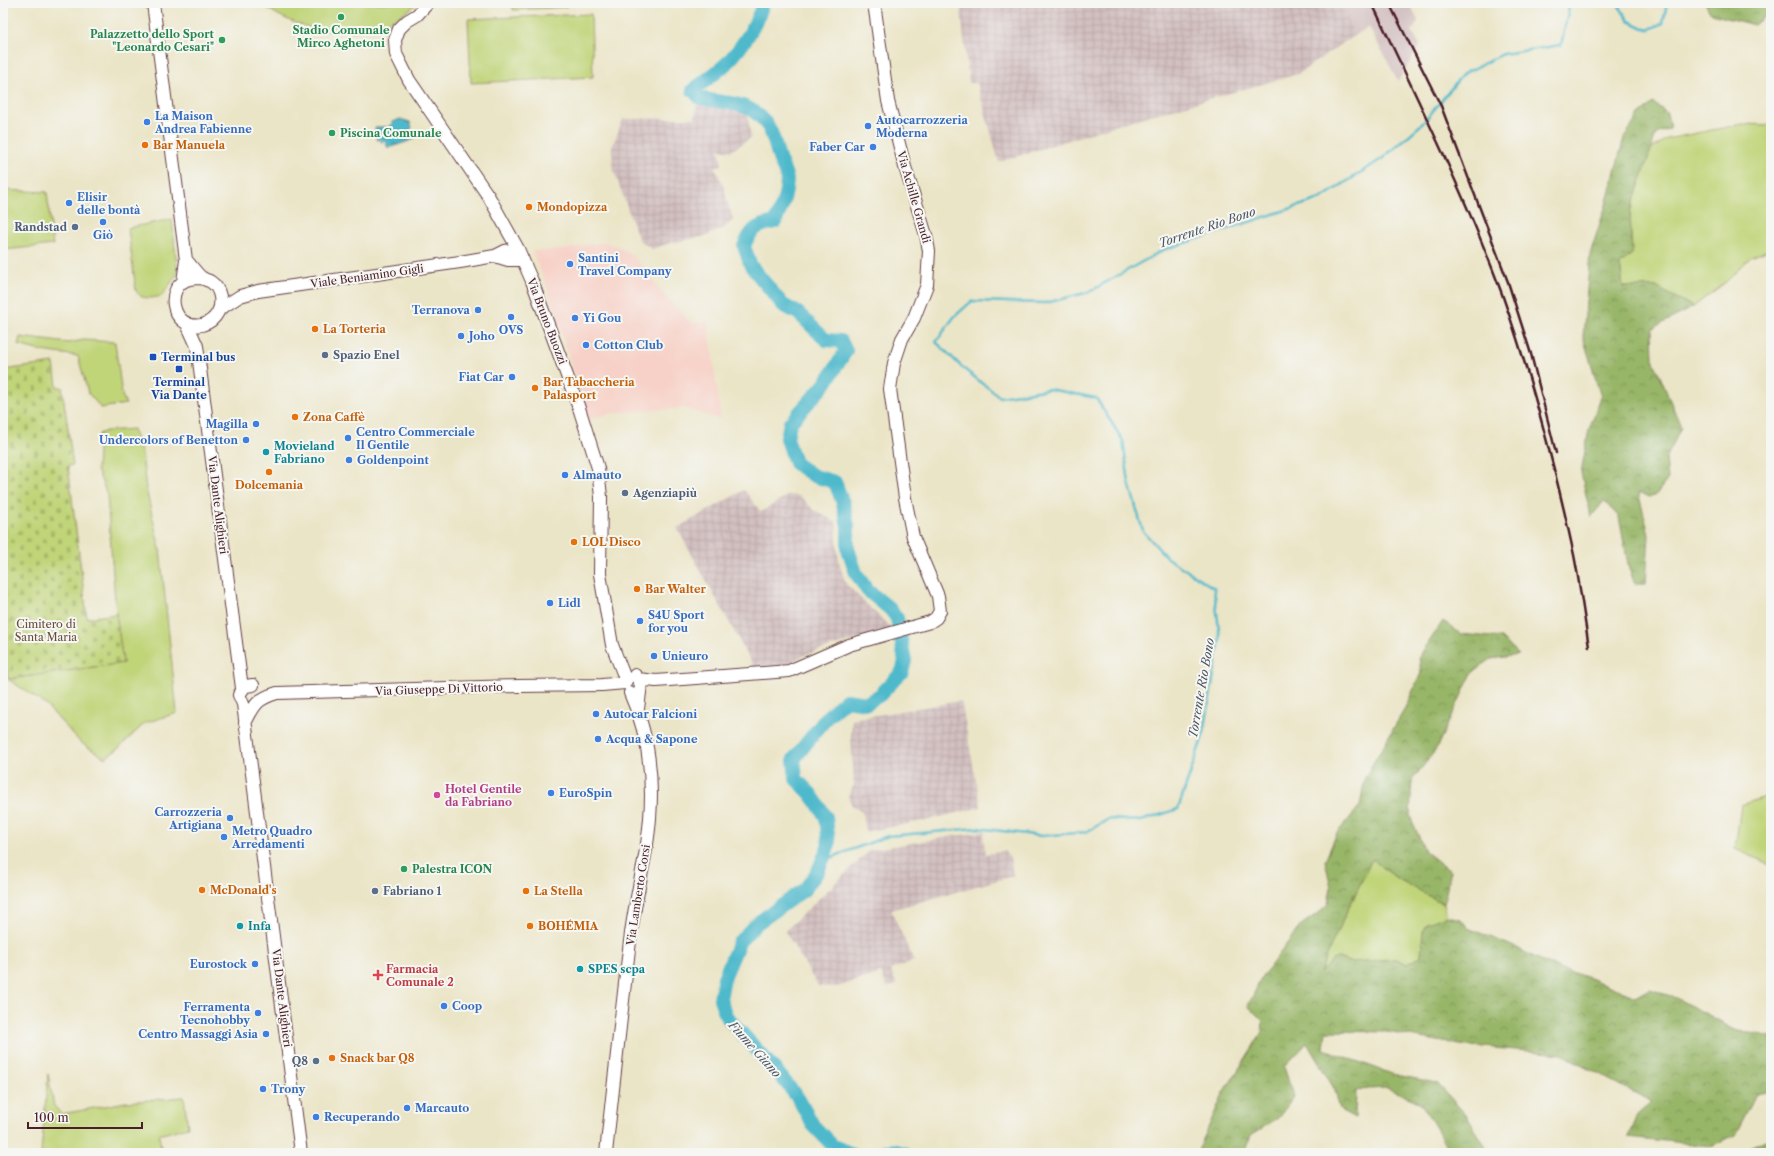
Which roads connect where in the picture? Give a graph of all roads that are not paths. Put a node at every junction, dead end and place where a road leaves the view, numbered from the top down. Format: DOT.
graph roads {
  1 [pos="153,3"];
  2 [pos="428,3"];
  3 [pos="874,3"];
  4 [pos="520,254"];
  5 [pos="186,260"];
  6 [pos="203,278"];
  7 [pos="183,282"];
  8 [pos="217,289"];
  9 [pos="240,296"];
  10 [pos="220,309"];
  11 [pos="187,324"];
  12 [pos="205,324"];
  13 [pos="197,346"];
  14 [pos="616,657"];
  15 [pos="602,685"];
  16 [pos="633,685"];
  17 [pos="251,686"];
  18 [pos="277,693"];
  19 [pos="252,703"];
  20 [pos="301,1153"];
  21 [pos="606,1153"];
  1 -- 5 [label="main road, Via Dante Alighieri"];
  2 -- 4 [label="main road, Via Bruno Buozzi"];
  3 -- 16 [label="main road, Via Achille Grandi"];
  4 -- 9 [label="main road, Viale Beniamino Gigli"];
  4 -- 14 [label="main road, Via Bruno Buozzi"];
  5 -- 6 [label="main road"];
  5 -- 7 [label="main road, Via Dante Alighieri"];
  6 -- 7 [label="main road"];
  6 -- 8 [label="main road"];
  7 -- 11 [label="main road, Via Dante Alighieri"];
  8 -- 9 [label="main road"];
  8 -- 10 [label="main road"];
  9 -- 10 [label="main road, Viale Beniamino Gigli"];
  10 -- 12 [label="main road, Via Dante Alighieri"];
  11 -- 12 [label="main road"];
  11 -- 13 [label="main road, Via Dante Alighieri"];
  12 -- 13 [label="main road, Via Dante Alighieri"];
  13 -- 17 [label="main road, Via Dante Alighieri"];
  14 -- 15 [label="main road, Via Bruno Buozzi"];
  14 -- 16 [label="main road, Via Bruno Buozzi"];
  15 -- 16 [label="main road, Via Giuseppe Di Vittorio"];
  15 -- 18 [label="main road, Via Giuseppe Di Vittorio"];
  16 -- 21 [label="main road, Via Lamberto Corsi"];
  17 -- 18 [label="main road, Via Giuseppe Di Vittorio"];
  17 -- 19 [label="main road, Via Dante Alighieri"];
  17 -- 19 [label="main road, Via Dante Alighieri"];
  18 -- 19 [label="main road, Via Giuseppe Di Vittorio"];
  19 -- 20 [label="main road, Via Dante Alighieri"];
}
